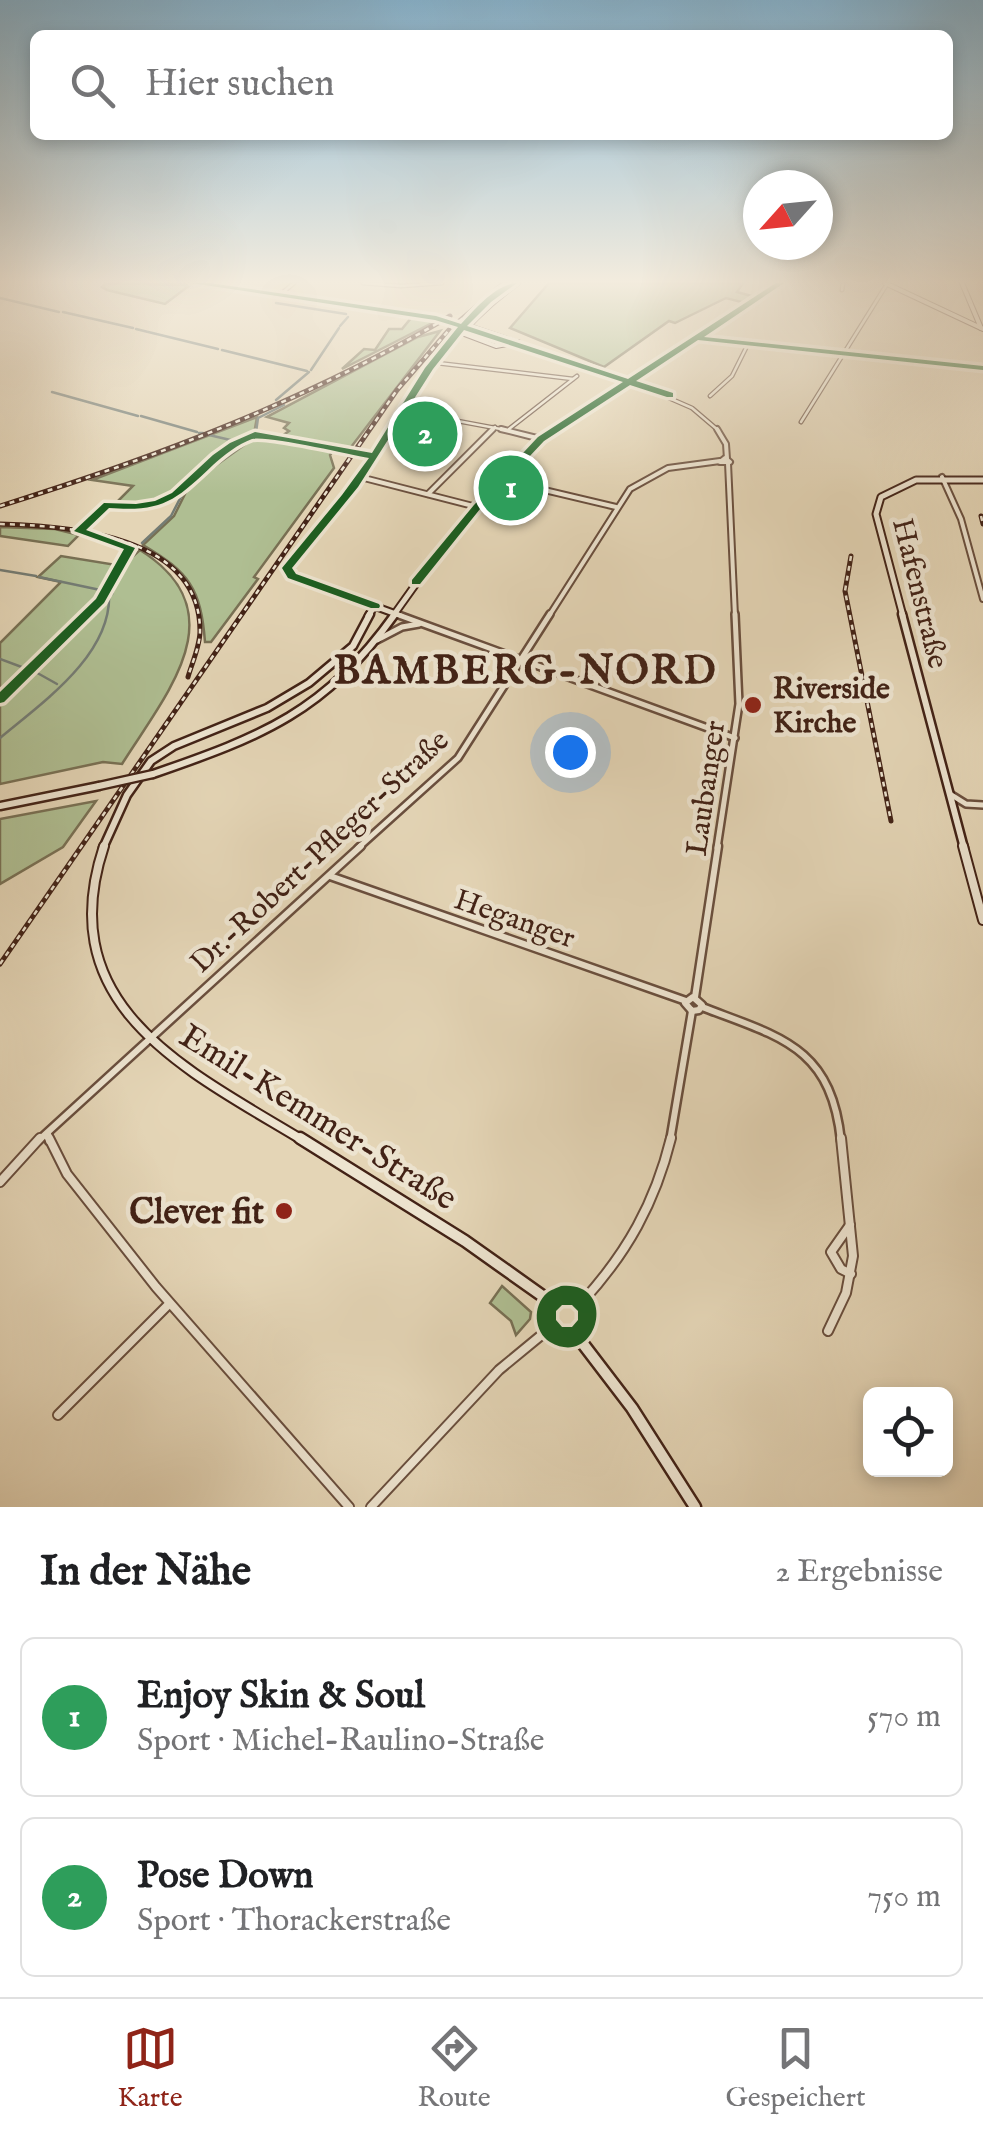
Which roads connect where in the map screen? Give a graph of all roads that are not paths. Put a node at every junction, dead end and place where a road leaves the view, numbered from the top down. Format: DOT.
graph roads {
  1 [pos="442,353"];
  2 [pos="551,353"];
  3 [pos="672,353"];
  4 [pos="744,353"];
  5 [pos="837,353"];
  6 [pos="843,354"];
  7 [pos="436,362"];
  8 [pos="983,368"];
  9 [pos="630,381"];
  10 [pos="710,396"];
  11 [pos="404,412"];
  12 [pos="801,422"];
  13 [pos="495,427"];
  14 [pos="508,430"];
  15 [pos="540,439"];
  16 [pos="727,461"];
  17 [pos="360,477"];
  18 [pos="942,478"];
  19 [pos="502,480"];
  20 [pos="983,480"];
  21 [pos="428,494"];
  22 [pos="478,507"];
  23 [pos="616,507"];
  24 [pos="983,599"];
  25 [pos="375,606"];
  26 [pos="396,614"];
  27 [pos="422,624"];
  28 [pos="377,640"];
  29 [pos="520,661"];
  30 [pos="735,738"];
  31 [pos="950,794"];
  32 [pos="983,805"];
  33 [pos="0,806"];
  34 [pos="972,806"];
  35 [pos="956,816"];
  36 [pos="330,876"];
  37 [pos="983,919"];
  38 [pos="695,997"];
  39 [pos="686,1001"];
  40 [pos="697,1009"];
  41 [pos="148,1038"];
  42 [pos="48,1134"];
  43 [pos="0,1182"];
  44 [pos="850,1225"];
  45 [pos="851,1274"];
  46 [pos="551,1302"];
  47 [pos="582,1302"];
  48 [pos="168,1305"];
  49 [pos="550,1328"];
  50 [pos="828,1331"];
  51 [pos="578,1336"];
  52 [pos="58,1415"];
  53 [pos="349,1507"];
  54 [pos="372,1507"];
  55 [pos="695,1507"];
  1 -- 7 [label="street"];
  2 -- 9 [label="street"];
  3 -- 9 [label="street"];
  4 -- 10 [label="street"];
  5 -- 6 [label="street"];
  6 -- 8 [label="street"];
  6 -- 12 [label="street"];
  7 -- 11 [label="street"];
  7 -- 14 [label="street"];
  9 -- 15 [label="street"];
  9 -- 16 [label="street, Laubanger"];
  11 -- 13 [label="street"];
  11 -- 17 [label="street"];
  13 -- 14 [label="street"];
  13 -- 21 [label="street"];
  14 -- 15 [label="street"];
  15 -- 19 [label="street"];
  16 -- 23 [label="street, Dr.-Robert-Pfleger-Straße"];
  16 -- 30 [label="street, Laubanger"];
  17 -- 21 [label="street"];
  17 -- 25 [label="street"];
  18 -- 20 [label="street, Hafenstraße"];
  18 -- 24 [label="street"];
  18 -- 31 [label="street, Hafenstraße"];
  19 -- 22 [label="street"];
  19 -- 23 [label="street"];
  21 -- 22 [label="street"];
  22 -- 26 [label="street"];
  23 -- 29 [label="street, Dr.-Robert-Pfleger-Straße"];
  25 -- 26 [label="street"];
  25 -- 41 [label="street, Emil-Kemmer-Straße"];
  26 -- 27 [label="street"];
  26 -- 28 [label="street"];
  27 -- 28 [label="street"];
  27 -- 29 [label="street"];
  28 -- 33 [label="street, bridge"];
  29 -- 30 [label="street"];
  29 -- 36 [label="street, Dr.-Robert-Pfleger-Straße"];
  30 -- 38 [label="street, Laubanger"];
  31 -- 34 [label="street"];
  31 -- 35 [label="street, Hafenstraße"];
  32 -- 34 [label="street"];
  34 -- 35 [label="street"];
  35 -- 37 [label="street, Hafenstraße"];
  36 -- 39 [label="street, Heganger"];
  36 -- 41 [label="street, Dr.-Robert-Pfleger-Straße"];
  38 -- 39 [label="street"];
  38 -- 40 [label="street"];
  39 -- 40 [label="street"];
  40 -- 44 [label="street"];
  40 -- 47 [label="street"];
  41 -- 42 [label="street, Dr.-Robert-Pfleger-Straße"];
  41 -- 46 [label="street, Emil-Kemmer-Straße"];
  42 -- 43 [label="street, Dr.-Robert-Pfleger-Straße"];
  42 -- 48 [label="street"];
  44 -- 45 [label="street"];
  44 -- 45 [label="street"];
  45 -- 50 [label="street"];
  46 -- 47 [label="street"];
  46 -- 49 [label="street"];
  47 -- 51 [label="street"];
  48 -- 52 [label="street"];
  48 -- 53 [label="street"];
  49 -- 51 [label="street"];
  49 -- 54 [label="street"];
  51 -- 55 [label="street"];
}
